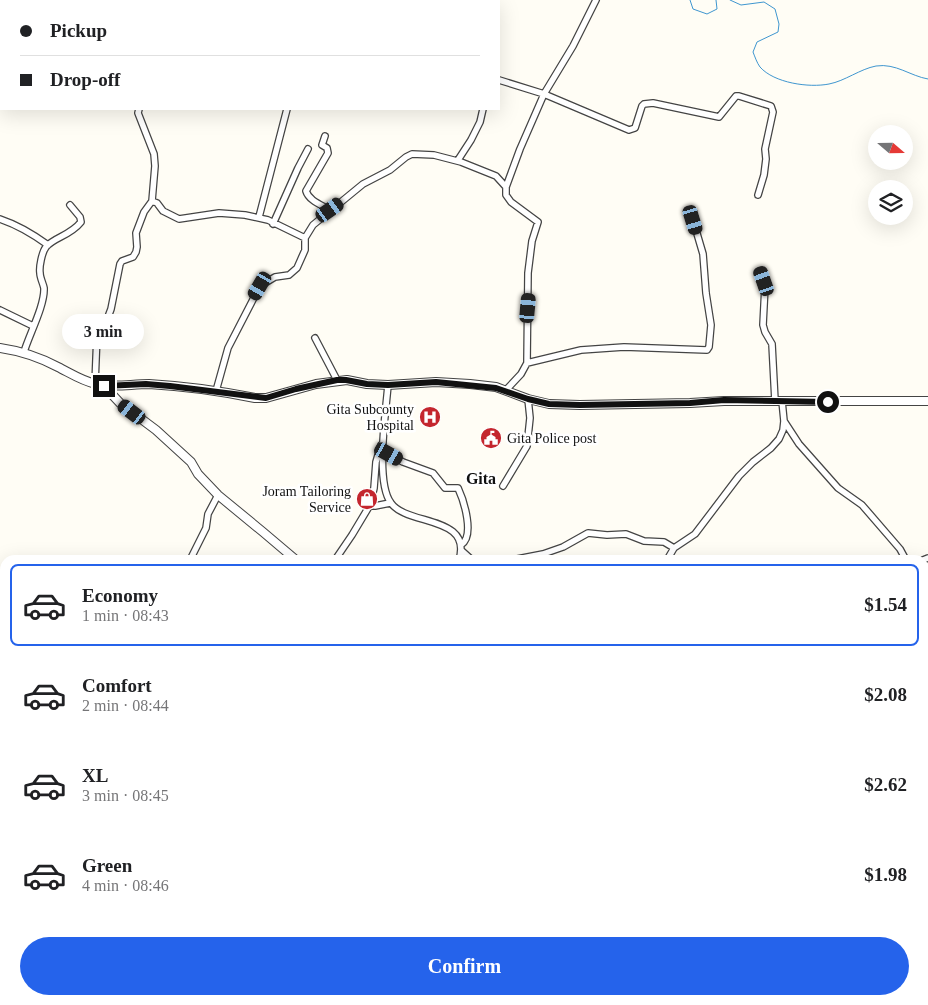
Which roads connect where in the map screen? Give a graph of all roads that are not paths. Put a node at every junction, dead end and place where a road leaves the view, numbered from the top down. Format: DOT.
graph roads {
  1 [pos="596,0"];
  2 [pos="500,80"];
  3 [pos="544,94"];
  4 [pos="139,110"];
  5 [pos="287,110"];
  6 [pos="484,110"];
  7 [pos="325,136"];
  8 [pos="308,149"];
  9 [pos="458,160"];
  10 [pos="506,187"];
  11 [pos="758,195"];
  12 [pos="152,201"];
  13 [pos="70,205"];
  14 [pos="330,210"];
  15 [pos="259,217"];
  16 [pos="0,219"];
  17 [pos="693,220"];
  18 [pos="273,224"];
  19 [pos="304,238"];
  20 [pos="48,245"];
  21 [pos="761,271"];
  22 [pos="0,310"];
  23 [pos="32,326"];
  24 [pos="315,338"];
  25 [pos="0,348"];
  26 [pos="24,352"];
  27 [pos="528,363"];
  28 [pos="337,380"];
  29 [pos="94,384"];
  30 [pos="388,385"];
  31 [pos="104,386"];
  32 [pos="506,390"];
  33 [pos="216,391"];
  34 [pos="528,399"];
  35 [pos="779,401"];
  36 [pos="928,401"];
  37 [pos="784,421"];
  38 [pos="383,441"];
  39 [pos="383,451"];
  40 [pos="503,486"];
  41 [pos="218,495"];
  42 [pos="390,503"];
  43 [pos="370,505"];
  44 [pos="462,548"];
  45 [pos="674,548"];
  46 [pos="192,555"];
  47 [pos="290,555"];
  48 [pos="338,555"];
  49 [pos="460,555"];
  50 [pos="468,555"];
  51 [pos="538,555"];
  52 [pos="670,555"];
  53 [pos="903,555"];
  1 -- 3 [label="street"];
  2 -- 3 [label="street"];
  3 -- 10 [label="street"];
  3 -- 11 [label="street"];
  4 -- 12 [label="street"];
  5 -- 15 [label="street"];
  6 -- 9 [label="street"];
  7 -- 14 [label="street"];
  8 -- 18 [label="street"];
  9 -- 10 [label="street"];
  9 -- 14 [label="street"];
  10 -- 27 [label="street"];
  12 -- 15 [label="street"];
  12 -- 29 [label="street"];
  13 -- 20 [label="street"];
  14 -- 19 [label="street"];
  15 -- 18 [label="street"];
  16 -- 20 [label="street"];
  17 -- 27 [label="street"];
  18 -- 19 [label="street"];
  19 -- 33 [label="street"];
  20 -- 23 [label="street"];
  21 -- 35 [label="street"];
  22 -- 23 [label="street"];
  23 -- 26 [label="street"];
  24 -- 28 [label="street"];
  25 -- 26 [label="street"];
  26 -- 29 [label="street"];
  27 -- 32 [label="street"];
  28 -- 30 [label="street"];
  28 -- 33 [label="street"];
  29 -- 31 [label="street"];
  30 -- 32 [label="street"];
  30 -- 38 [label="street"];
  31 -- 33 [label="street"];
  31 -- 41 [label="street"];
  32 -- 34 [label="street"];
  34 -- 35 [label="street"];
  34 -- 40 [label="street"];
  35 -- 36 [label="street"];
  35 -- 37 [label="street"];
  37 -- 45 [label="street"];
  37 -- 53 [label="street"];
  38 -- 39 [label="street"];
  38 -- 43 [label="street"];
  39 -- 42 [label="street"];
  39 -- 44 [label="street"];
  41 -- 46 [label="street"];
  41 -- 47 [label="street"];
  42 -- 43 [label="street"];
  42 -- 44 [label="street"];
  43 -- 48 [label="street"];
  44 -- 49 [label="street"];
  44 -- 50 [label="street"];
  45 -- 51 [label="street"];
  45 -- 52 [label="street"];
}
